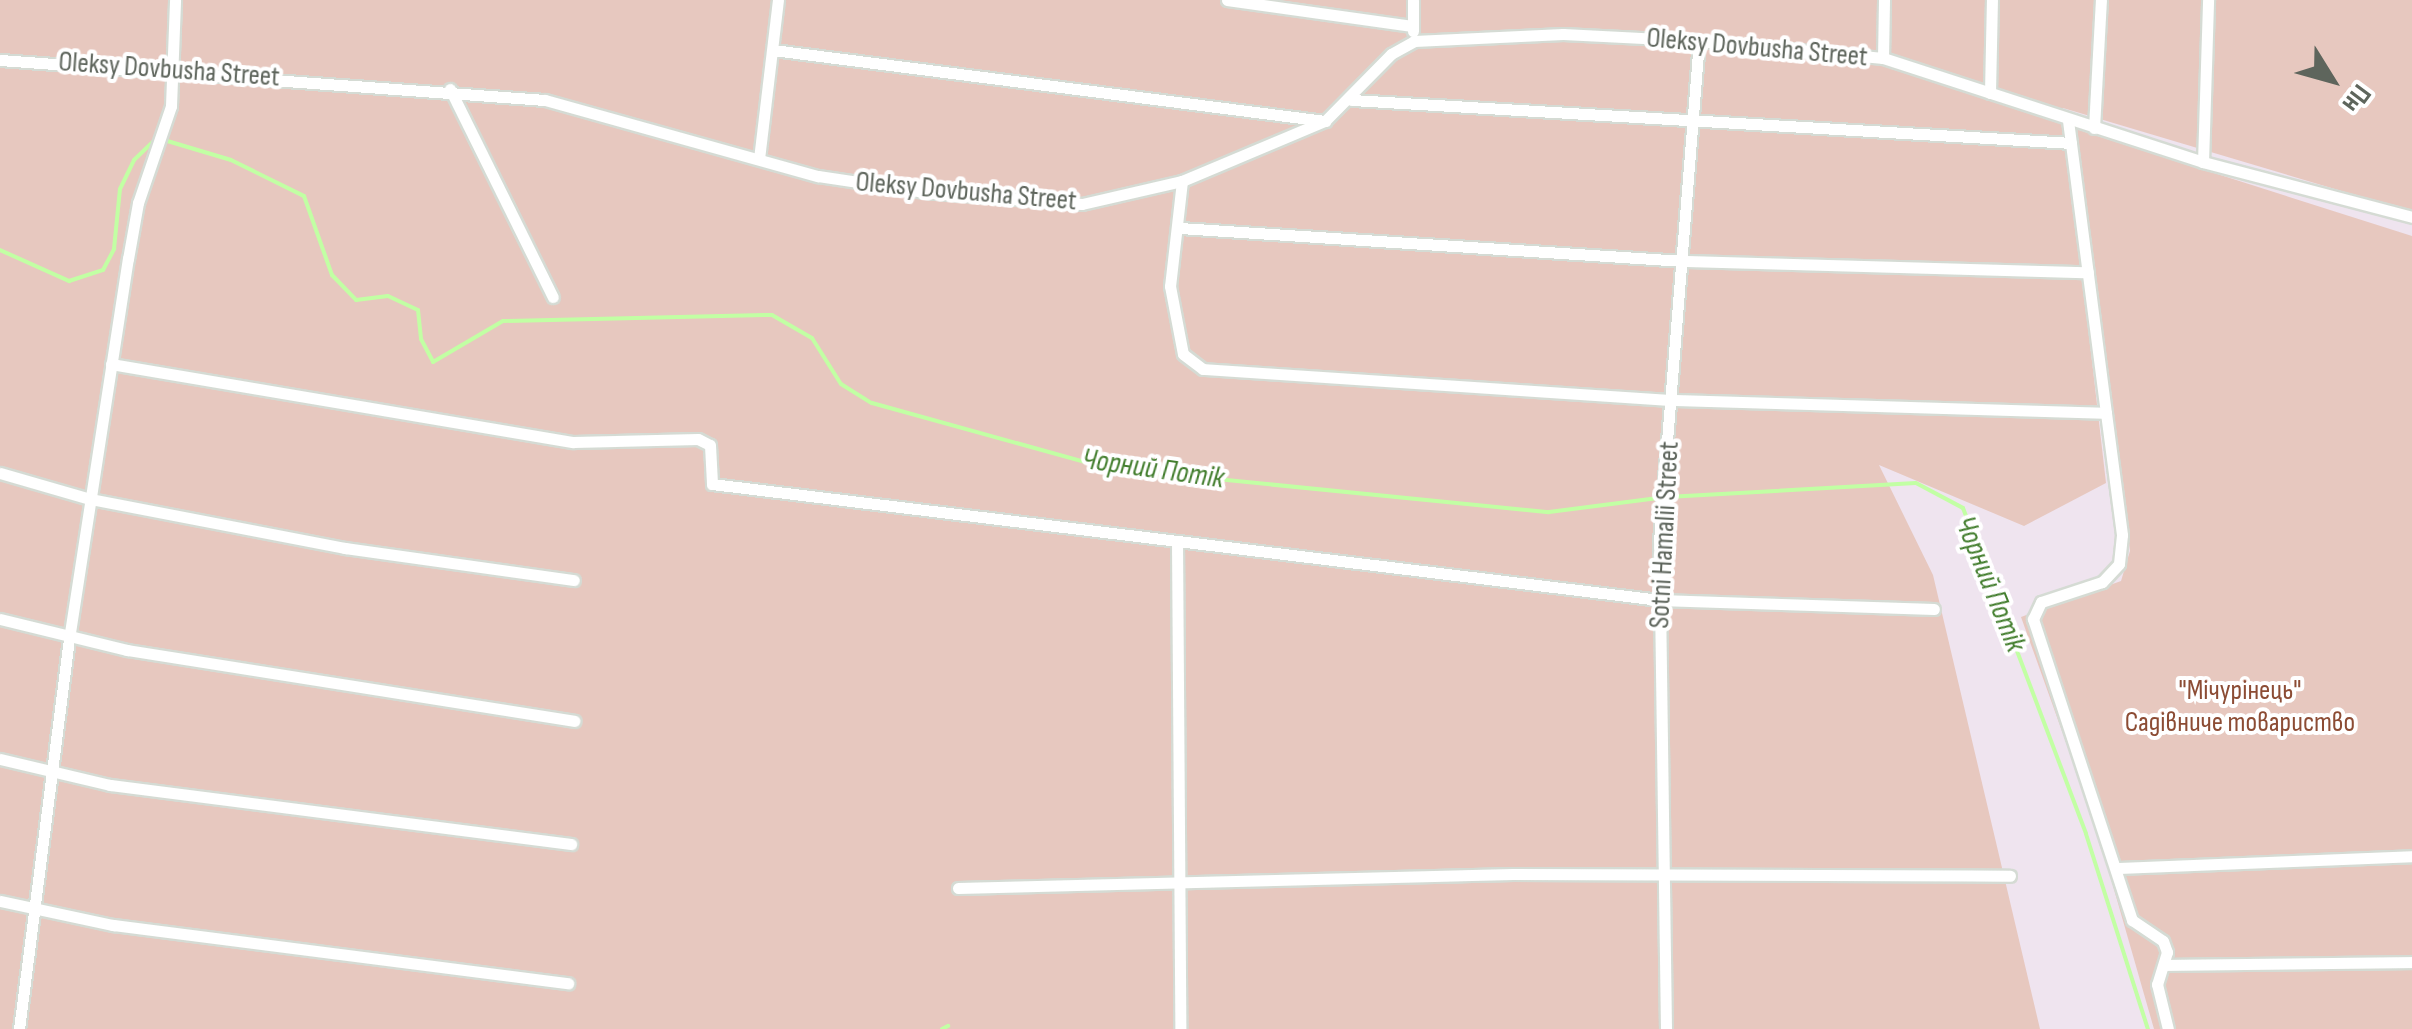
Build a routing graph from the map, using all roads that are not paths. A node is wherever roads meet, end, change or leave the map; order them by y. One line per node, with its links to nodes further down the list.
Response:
1 (175, 0): 15 (street)
2 (778, 0): 12 (street)
3 (1227, 0): 9 (street)
4 (1413, 0): 9 (street)
5 (1884, 0): 13 (street)
6 (1992, 0): 17 (street)
7 (2101, 0): 22 (street)
8 (2208, 0): 25 (street)
9 (1412, 26): 11 (street)
10 (1698, 41): 11 (street, Oleksy Dovbusha Street); 13 (street, Oleksy Dovbusha Street); 21 (street, Sotni Hamalii Street)
11 (1414, 42): 18 (street, Oleksy Dovbusha Street)
12 (773, 50): 20 (street); 24 (street)
13 (1883, 58): 17 (street, Oleksy Dovbusha Street)
14 (0, 60): 15 (street, Oleksy Dovbusha Street)
15 (176, 68): 16 (street, Oleksy Dovbusha Street); 32 (street)
16 (450, 89): 24 (street, Oleksy Dovbusha Street); 31 (street)
17 (1990, 93): 19 (street, Oleksy Dovbusha Street)
18 (1352, 100): 20 (street, Oleksy Dovbusha Street); 21 (street)
19 (2068, 120): 22 (street, Oleksy Dovbusha Street); 23 (street)
20 (1325, 121): 26 (street, Oleksy Dovbusha Street)
21 (1694, 122): 23 (street); 29 (street, Sotni Hamalii Street)
22 (2094, 128): 25 (street, Oleksy Dovbusha Street)
23 (2071, 143): 30 (street)
24 (759, 159): 26 (street, Oleksy Dovbusha Street)
25 (2203, 162): 27 (street, Oleksy Dovbusha Street)
26 (1182, 181): 28 (street)
27 (2412, 217)
28 (1180, 228): 29 (street); 33 (street)
29 (1683, 261): 30 (street); 33 (street, Sotni Hamalii Street)
30 (2088, 272): 34 (street)
31 (552, 297)
32 (112, 364): 36 (street); 37 (street)
33 (1672, 400): 34 (street); 39 (street, Sotni Hamalii Street)
34 (2106, 413): 48 (street)
35 (0, 473): 36 (street)
36 (90, 499): 38 (street); 42 (street)
37 (1177, 540): 39 (street); 51 (street)
38 (574, 580)
39 (1659, 600): 40 (street); 49 (street, Sotni Hamalii Street)
40 (1934, 610)
41 (0, 619): 42 (street)
42 (69, 639): 43 (street); 45 (street)
43 (574, 721)
44 (0, 759): 45 (street)
45 (54, 773): 46 (street); 54 (street)
46 (572, 844)
47 (2412, 856): 48 (street)
48 (2118, 868): 56 (street)
49 (1664, 875): 50 (street); 51 (street); 60 (street, Sotni Hamalii Street)
50 (2010, 876)
51 (1179, 882): 52 (street); 59 (street)
52 (958, 888)
53 (0, 901): 54 (street)
54 (35, 911): 57 (street); 58 (street)
55 (2412, 962): 56 (street)
56 (2166, 965): 61 (street)
57 (568, 983)
58 (20, 1029)
59 (1180, 1029)
60 (1666, 1029)
61 (2168, 1029)

